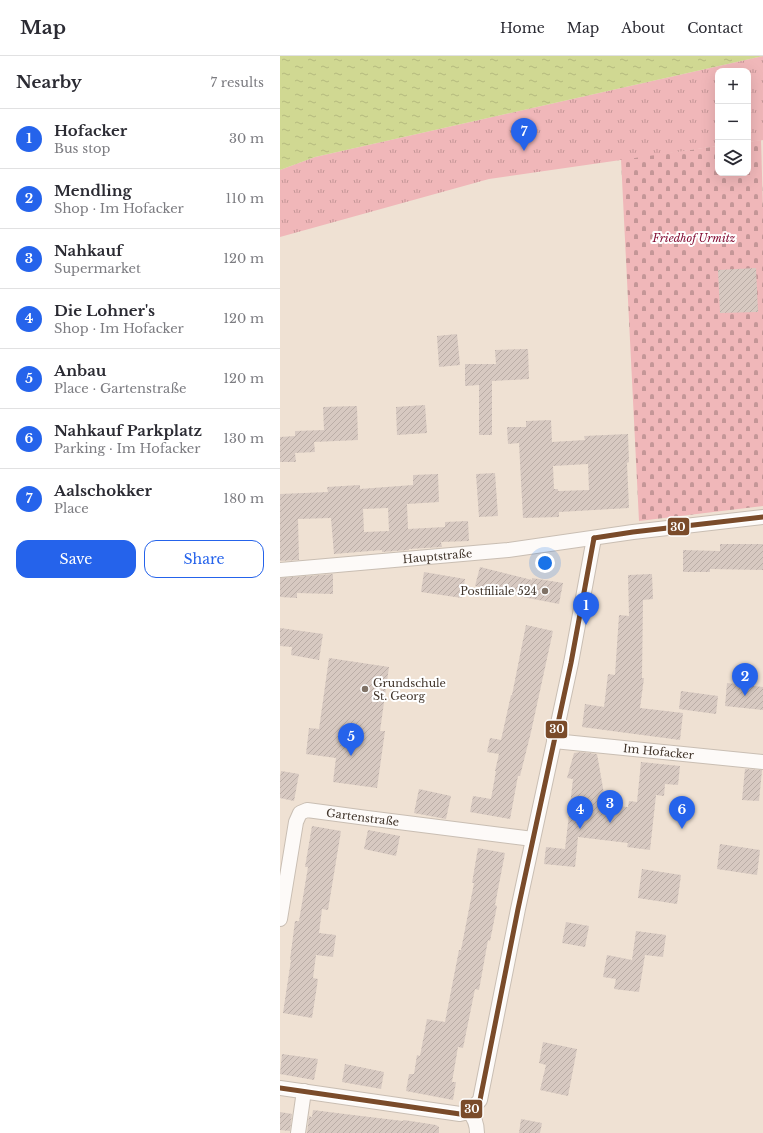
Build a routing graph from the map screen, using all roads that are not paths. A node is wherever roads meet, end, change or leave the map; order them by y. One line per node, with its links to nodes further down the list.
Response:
1 (763, 517): 2 (street, Hauptstraße)
2 (594, 538): 3 (street, Hauptstraße); 4 (street)
3 (280, 570)
4 (554, 741): 5 (street, Im Hofacker); 6 (street)
5 (763, 762)
6 (533, 838): 7 (street, Gartenstraße); 11 (street)
7 (284, 863): 8 (street, Gartenstraße)
8 (280, 919)
9 (280, 1088): 10 (street)
10 (304, 1091): 11 (street); 12 (street)
11 (469, 1112): 13 (street)
12 (298, 1133)
13 (477, 1133)

